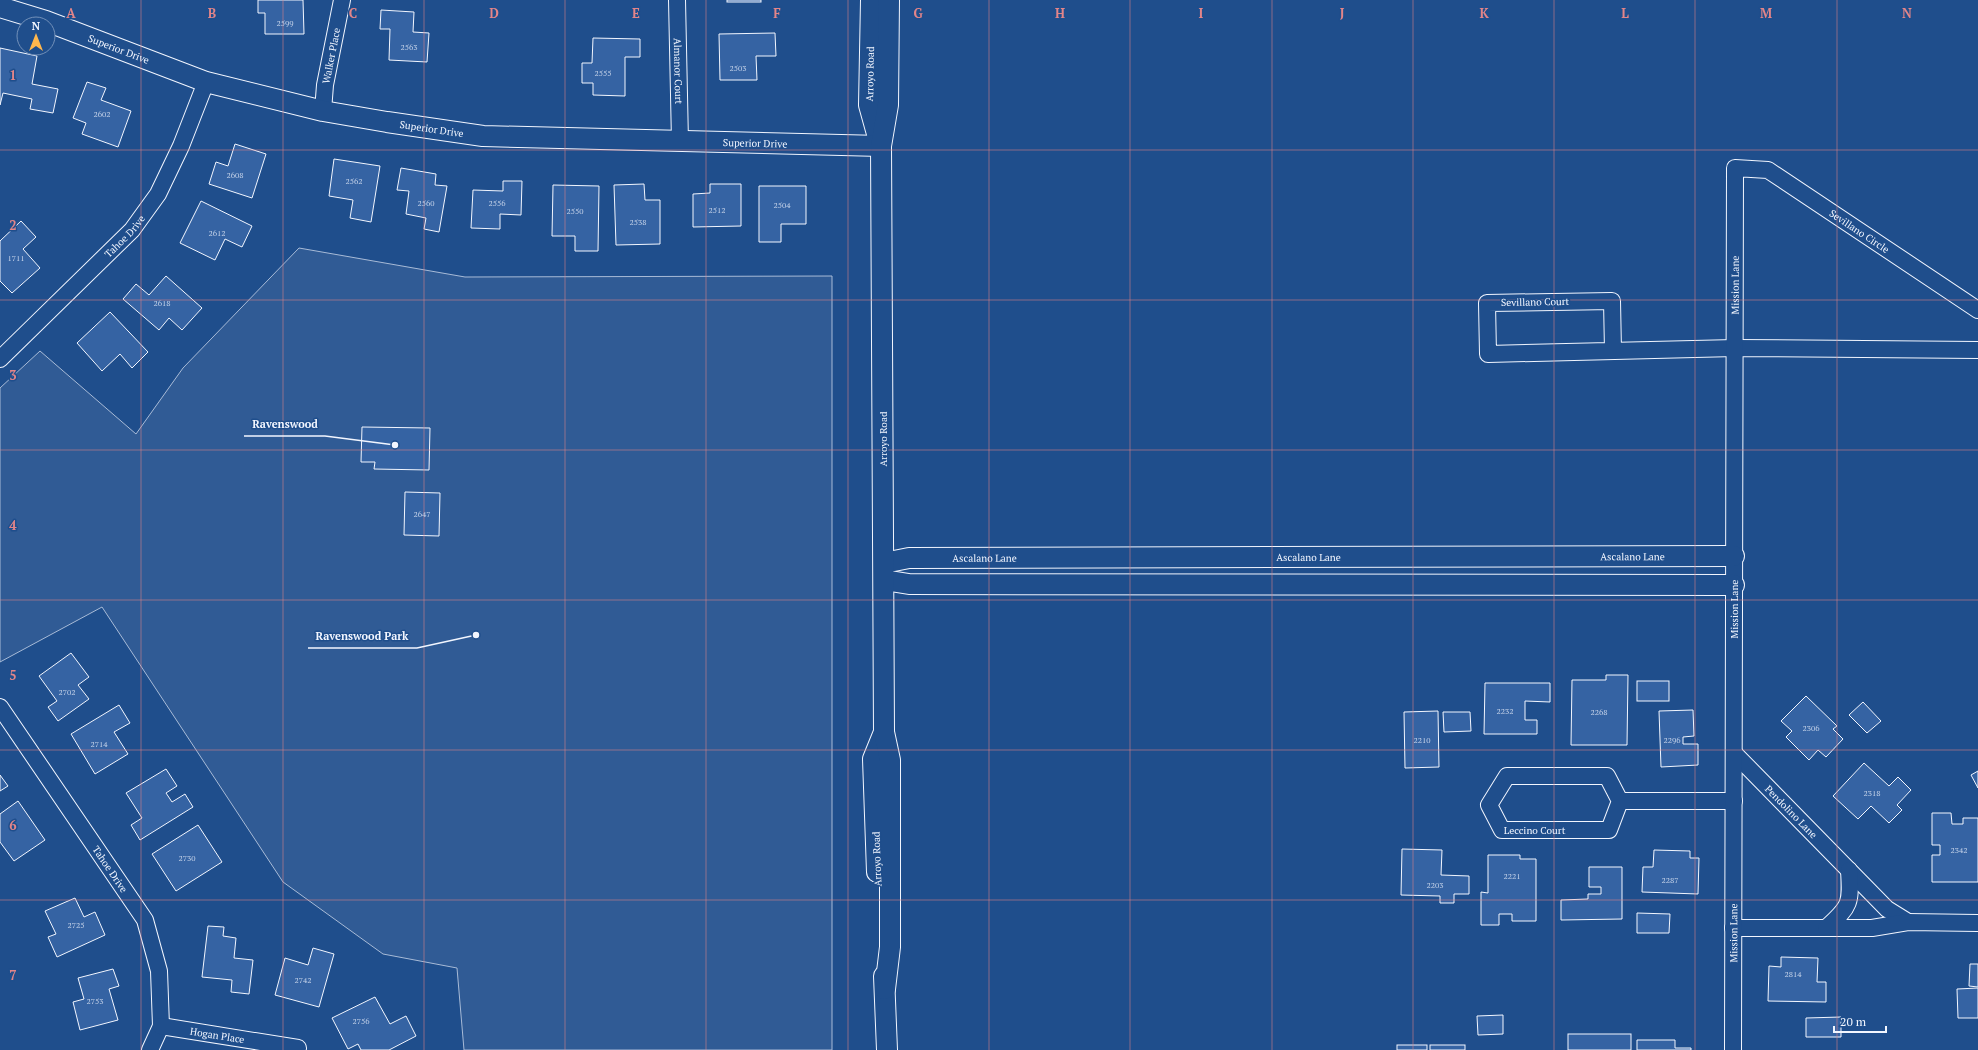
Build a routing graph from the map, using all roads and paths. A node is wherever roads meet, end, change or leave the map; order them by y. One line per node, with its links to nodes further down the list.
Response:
1 (342, 0): 7 (street, Walker Place)
2 (677, 0): 8 (street, Almanor Court)
3 (870, 0): 9 (street, Arroyo Road)
4 (889, 0): 9 (street, Arroyo Road)
5 (0, 7): 6 (street, Superior Drive)
6 (206, 82): 7 (street, Superior Drive); 14 (street, Tahoe Drive)
7 (323, 111): 8 (street, Superior Drive)
8 (680, 142): 9 (street, Superior Drive)
9 (881, 146): 17 (street, Arroyo Road)
10 (1736, 168): 11 (street, Sevillano Circle); 13 (street, Mission Lane)
11 (1978, 310)
12 (1976, 346): 13 (street)
13 (1735, 348): 15 (street, Sevillano Court); 16 (street, Mission Lane)
14 (3, 351)
15 (1613, 351): 15 (street, Sevillano Court)
16 (1734, 556): 17 (street, Ascalano Lane); 18 (street, Mission Lane)
17 (884, 572): 18 (street); 31 (street, Arroyo Road)
18 (1734, 585): 20 (street, Mission Lane)
19 (0, 707): 28 (street, Tahoe Drive)
20 (1734, 753): 22 (street, Mission Lane); 23 (street, Pendolino Lane)
21 (1620, 801): 21 (street, Leccino Court); 22 (street)
22 (1734, 801): 26 (street, Mission Lane)
23 (1848, 870): 24 (street, Pendolino Lane); 27 (street)
24 (1908, 922): 25 (street); 27 (street)
25 (1978, 923)
26 (1733, 928): 27 (street); 32 (street, Mission Lane)
27 (1826, 928)
28 (161, 1026): 29 (street, Hogan Place); 30 (street, Tahoe Drive)
29 (298, 1048)
30 (150, 1050)
31 (887, 1050)
32 (1733, 1050)

